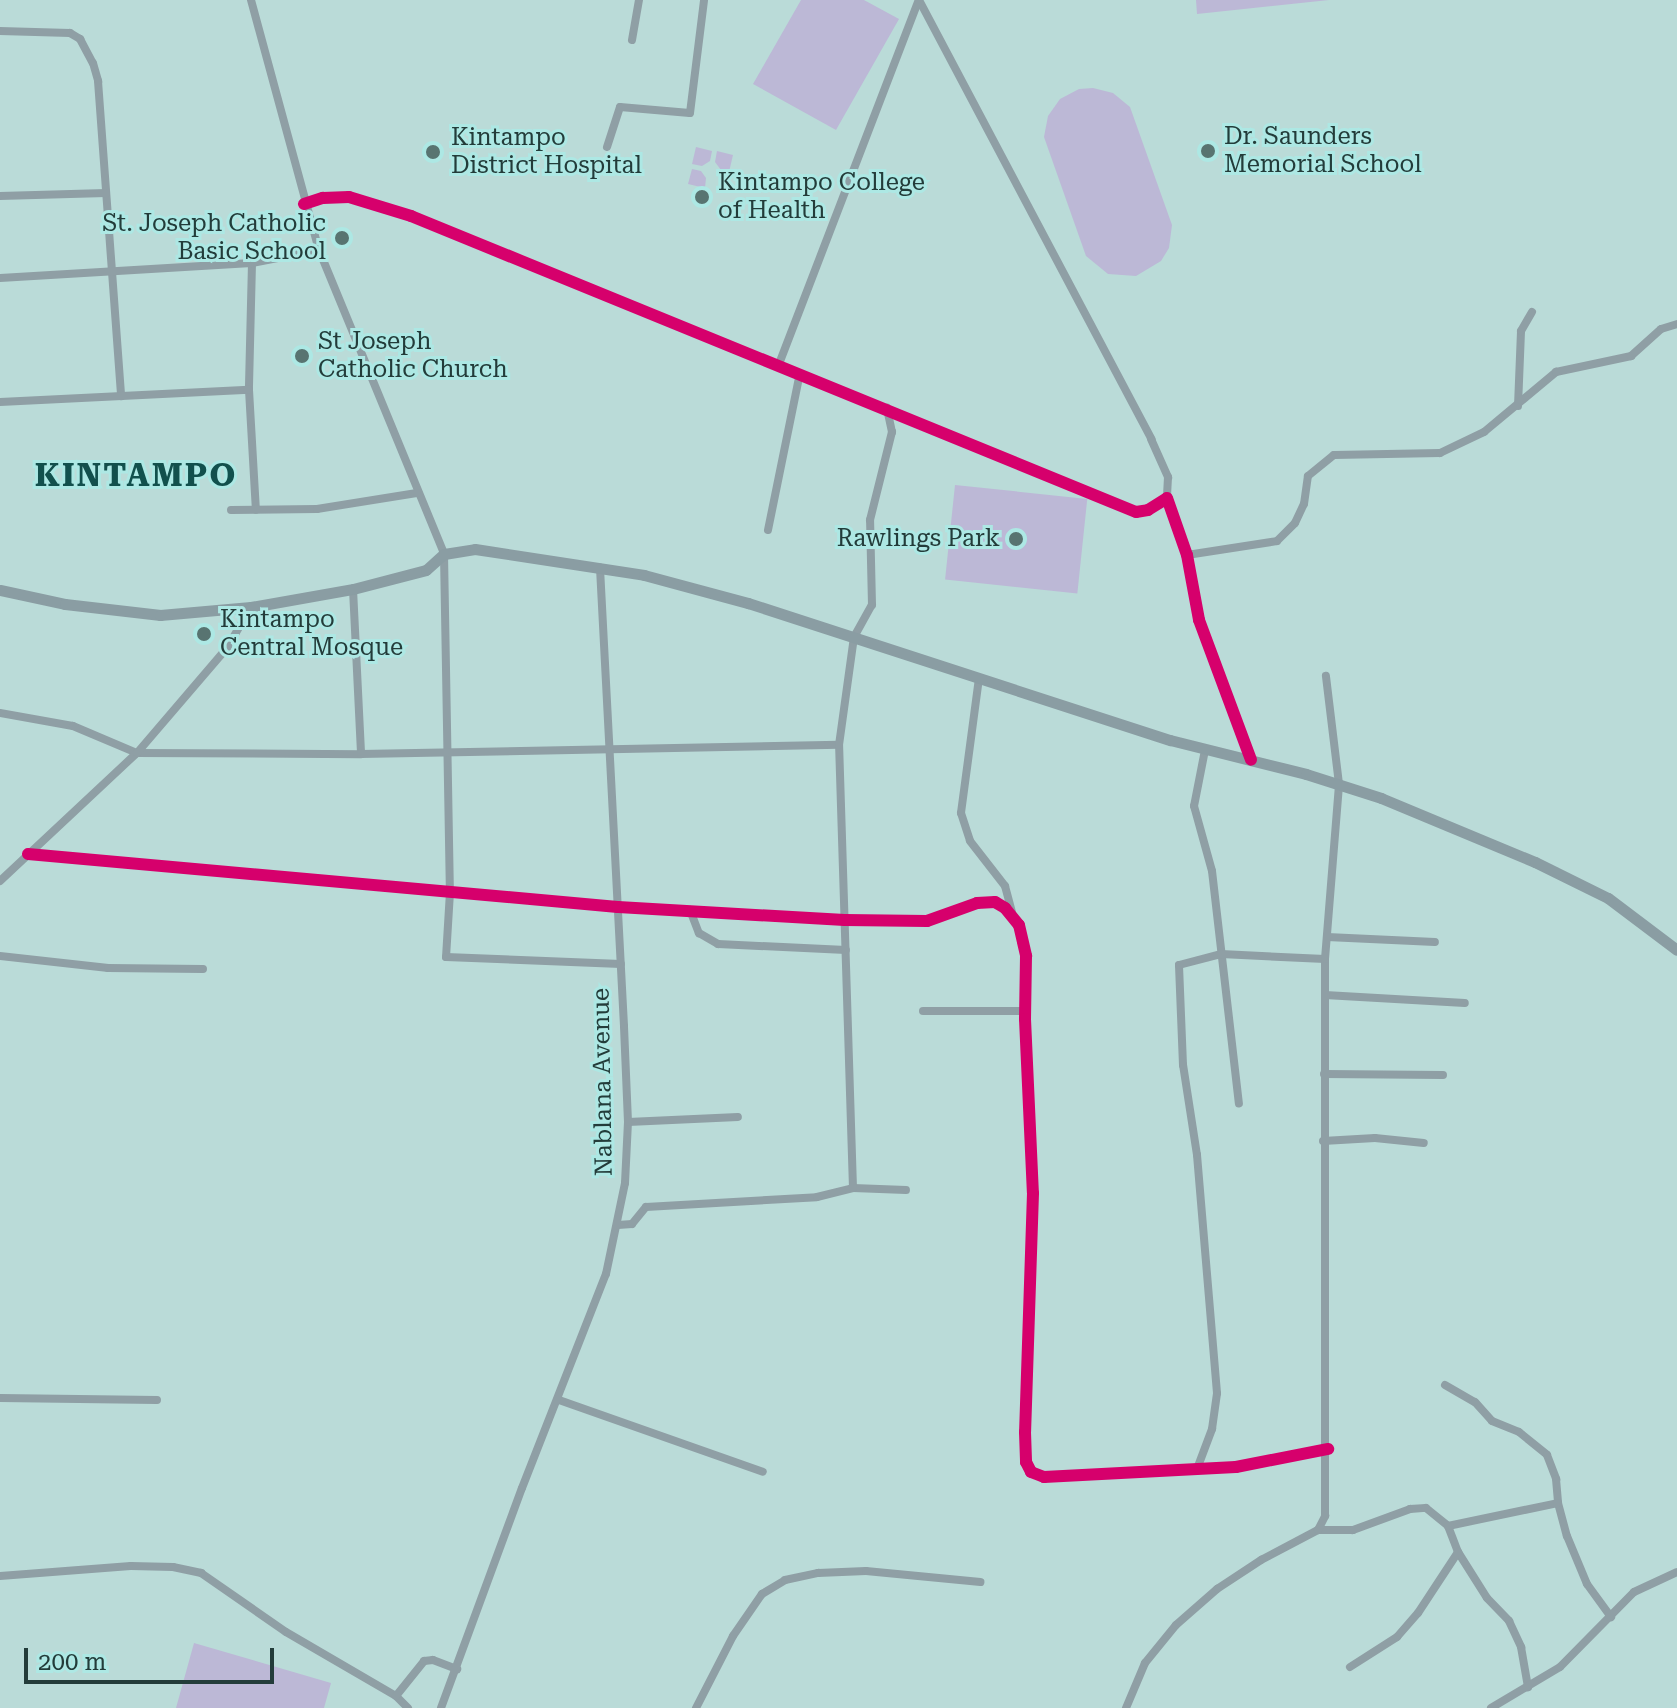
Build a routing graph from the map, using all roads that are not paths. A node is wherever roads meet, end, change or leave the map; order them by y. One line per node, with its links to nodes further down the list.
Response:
1 (251, 0): 10 (street)
2 (639, 0): 6 (street)
3 (704, 0): 7 (street)
4 (919, 0): 17 (street); 25 (street)
5 (0, 31): 8 (street)
6 (632, 40)
7 (607, 147)
8 (106, 193): 9 (street); 13 (street)
9 (0, 196)
10 (304, 204): 11 (street); 17 (street)
11 (319, 250): 12 (street); 24 (street)
12 (252, 263): 13 (street); 19 (street)
13 (110, 274): 14 (street); 20 (street)
14 (0, 278)
15 (1532, 312): 22 (street)
16 (1677, 324): 22 (street)
17 (779, 364): 18 (street)
18 (800, 373): 23 (street); 28 (street)
19 (249, 390): 20 (street); 27 (street)
20 (121, 396): 21 (street)
21 (0, 402)
22 (1518, 407): 30 (street)
23 (887, 408): 25 (street); 35 (street)
24 (417, 493): 27 (street); 29 (street)
25 (1167, 498): 30 (street)
26 (231, 510): 27 (street)
27 (256, 510)
28 (768, 530)
29 (444, 554): 31 (main road); 32 (main road); 41 (street)
30 (1187, 555): 45 (street)
31 (600, 568): 35 (main road); 40 (street, Nablana Avenue)
32 (353, 589): 34 (main road); 44 (street)
33 (0, 590): 34 (main road)
34 (251, 607): 43 (street)
35 (854, 637): 37 (main road); 39 (street)
36 (1326, 676): 46 (street)
37 (979, 678): 42 (main road); 52 (street)
38 (0, 713): 43 (street)
39 (839, 745): 40 (street); 53 (street)
40 (611, 747): 41 (street); 50 (street, Nablana Avenue)
41 (448, 750): 44 (street); 49 (street)
42 (1205, 750): 45 (main road); 58 (street)
43 (137, 753): 44 (street); 47 (street)
44 (361, 754)
45 (1251, 760): 46 (main road)
46 (1339, 784): 54 (street); 57 (main road)
47 (28, 854): 48 (street); 49 (street)
48 (0, 881)
49 (450, 892): 50 (street); 61 (street)
50 (618, 907): 51 (street); 61 (street, Nablana Avenue)
51 (690, 910): 53 (street); 56 (street)
52 (1013, 915): 53 (street); 66 (street)
53 (845, 920): 56 (street)
54 (1327, 937): 55 (street); 60 (street)
55 (1435, 942)
56 (846, 950): 74 (street)
57 (1677, 950)
58 (1221, 954): 60 (street); 69 (street); 82 (street)
59 (0, 956): 62 (street)
60 (1325, 959): 63 (street)
61 (621, 964): 71 (street, Nablana Avenue)
62 (203, 969)
63 (1325, 995): 64 (street); 67 (street)
64 (1465, 1003)
65 (923, 1011): 66 (street)
66 (1025, 1011): 82 (street)
67 (1324, 1074): 68 (street); 72 (street)
68 (1443, 1075)
69 (1239, 1103)
70 (738, 1117): 71 (street)
71 (628, 1122): 76 (street, Nablana Avenue)
72 (1323, 1141): 73 (street); 81 (street)
73 (1424, 1143)
74 (853, 1188): 75 (street); 76 (street)
75 (906, 1190)
76 (618, 1225): 80 (street, Nablana Avenue)
77 (1445, 1385): 84 (street)
78 (0, 1398): 79 (street)
79 (157, 1400)
80 (559, 1400): 83 (street); 93 (street, Nablana Avenue)
81 (1328, 1449): 82 (street); 86 (street)
82 (1197, 1469)
83 (763, 1472)
84 (1558, 1503): 85 (street); 91 (street)
85 (1448, 1526): 86 (street); 87 (street)
86 (1318, 1530): 99 (street)
87 (1458, 1552): 92 (street); 94 (street)
88 (1677, 1572): 91 (street)
89 (0, 1576): 95 (street)
90 (980, 1582): 98 (street)
91 (1611, 1617): 94 (street)
92 (1350, 1667)
93 (457, 1669): 95 (street); 97 (street, Nablana Avenue)
94 (1528, 1687): 100 (street)
95 (396, 1696): 96 (street)
96 (408, 1708)
97 (441, 1708)
98 (696, 1708)
99 (1126, 1708)
100 (1491, 1708)

